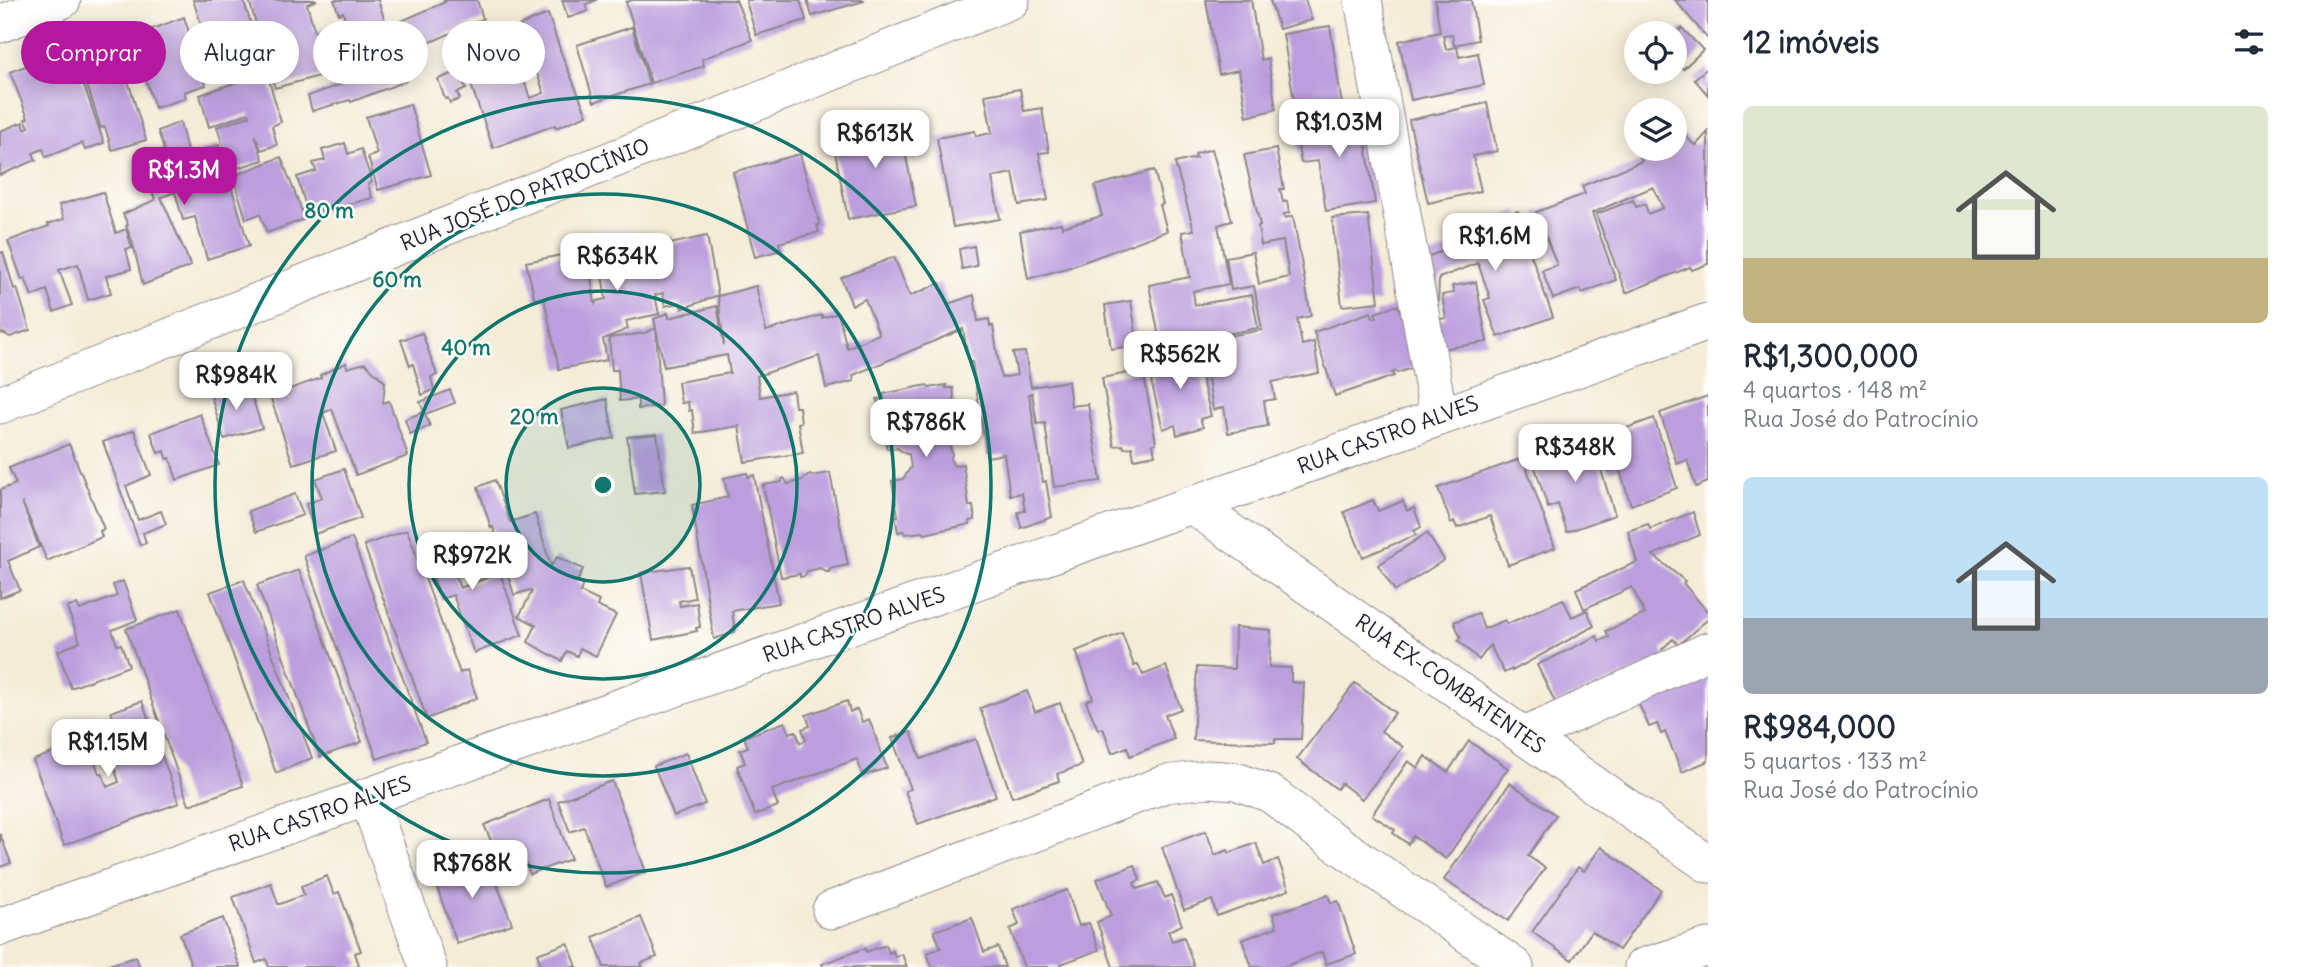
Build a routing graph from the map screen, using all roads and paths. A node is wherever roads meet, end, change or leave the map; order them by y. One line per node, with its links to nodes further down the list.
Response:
1 (62, 0): 4 (street)
2 (1011, 0): 6 (street, RUA JOSÉ DO PATROCÍNIO)
3 (1363, 0): 7 (street)
4 (0, 24)
5 (1708, 322): 7 (street, RUA CASTRO ALVES)
6 (0, 405)
7 (1439, 417): 8 (street, RUA CASTRO ALVES)
8 (1192, 505): 10 (street, RUA EX-COMBATENTES); 11 (street, RUA CASTRO ALVES)
9 (1708, 651): 10 (street)
10 (1525, 736): 12 (street, RUA EX-COMBATENTES)
11 (368, 797): 14 (street, RUA CASTRO ALVES); 16 (street)
12 (1708, 864)
13 (831, 910): 17 (street)
14 (0, 927)
15 (1708, 947): 18 (street)
16 (428, 967)
17 (1515, 967)
18 (1643, 967)

